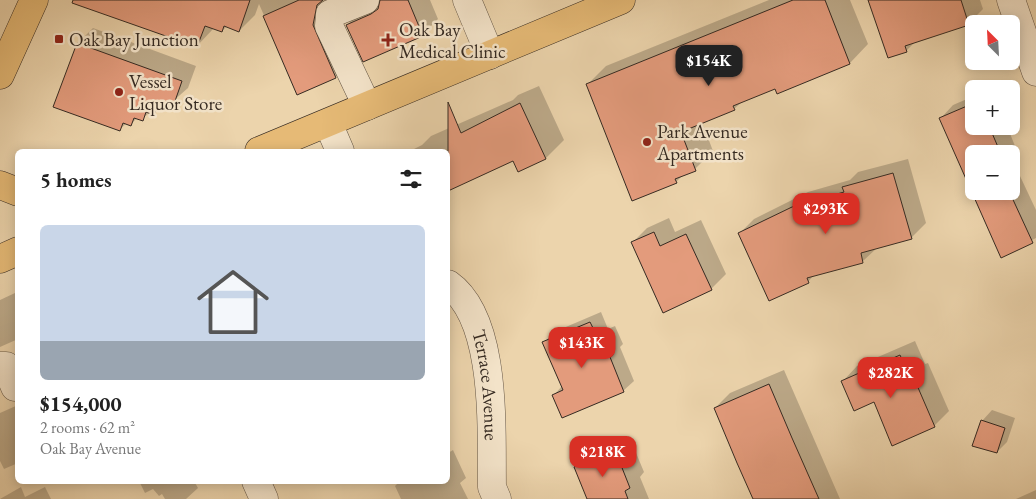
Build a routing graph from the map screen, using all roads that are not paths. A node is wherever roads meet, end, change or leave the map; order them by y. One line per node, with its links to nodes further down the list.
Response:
1 (34, 0): 7 (main road)
2 (365, 0): 9 (street)
3 (467, 0): 6 (street)
4 (621, 0): 6 (main road)
5 (1011, 0): 8 (street)
6 (490, 55): 9 (main road)
7 (1, 69)
8 (1036, 72)
9 (367, 106): 10 (main road)
10 (328, 123): 11 (main road); 12 (street)
11 (264, 149)
12 (339, 149)
13 (0, 185): 14 (main road)
14 (15, 191)
15 (15, 252): 16 (main road)
16 (0, 259)
17 (450, 285): 20 (street, Terrace Avenue)
18 (257, 484): 19 (street)
19 (264, 499)
20 (496, 499)

